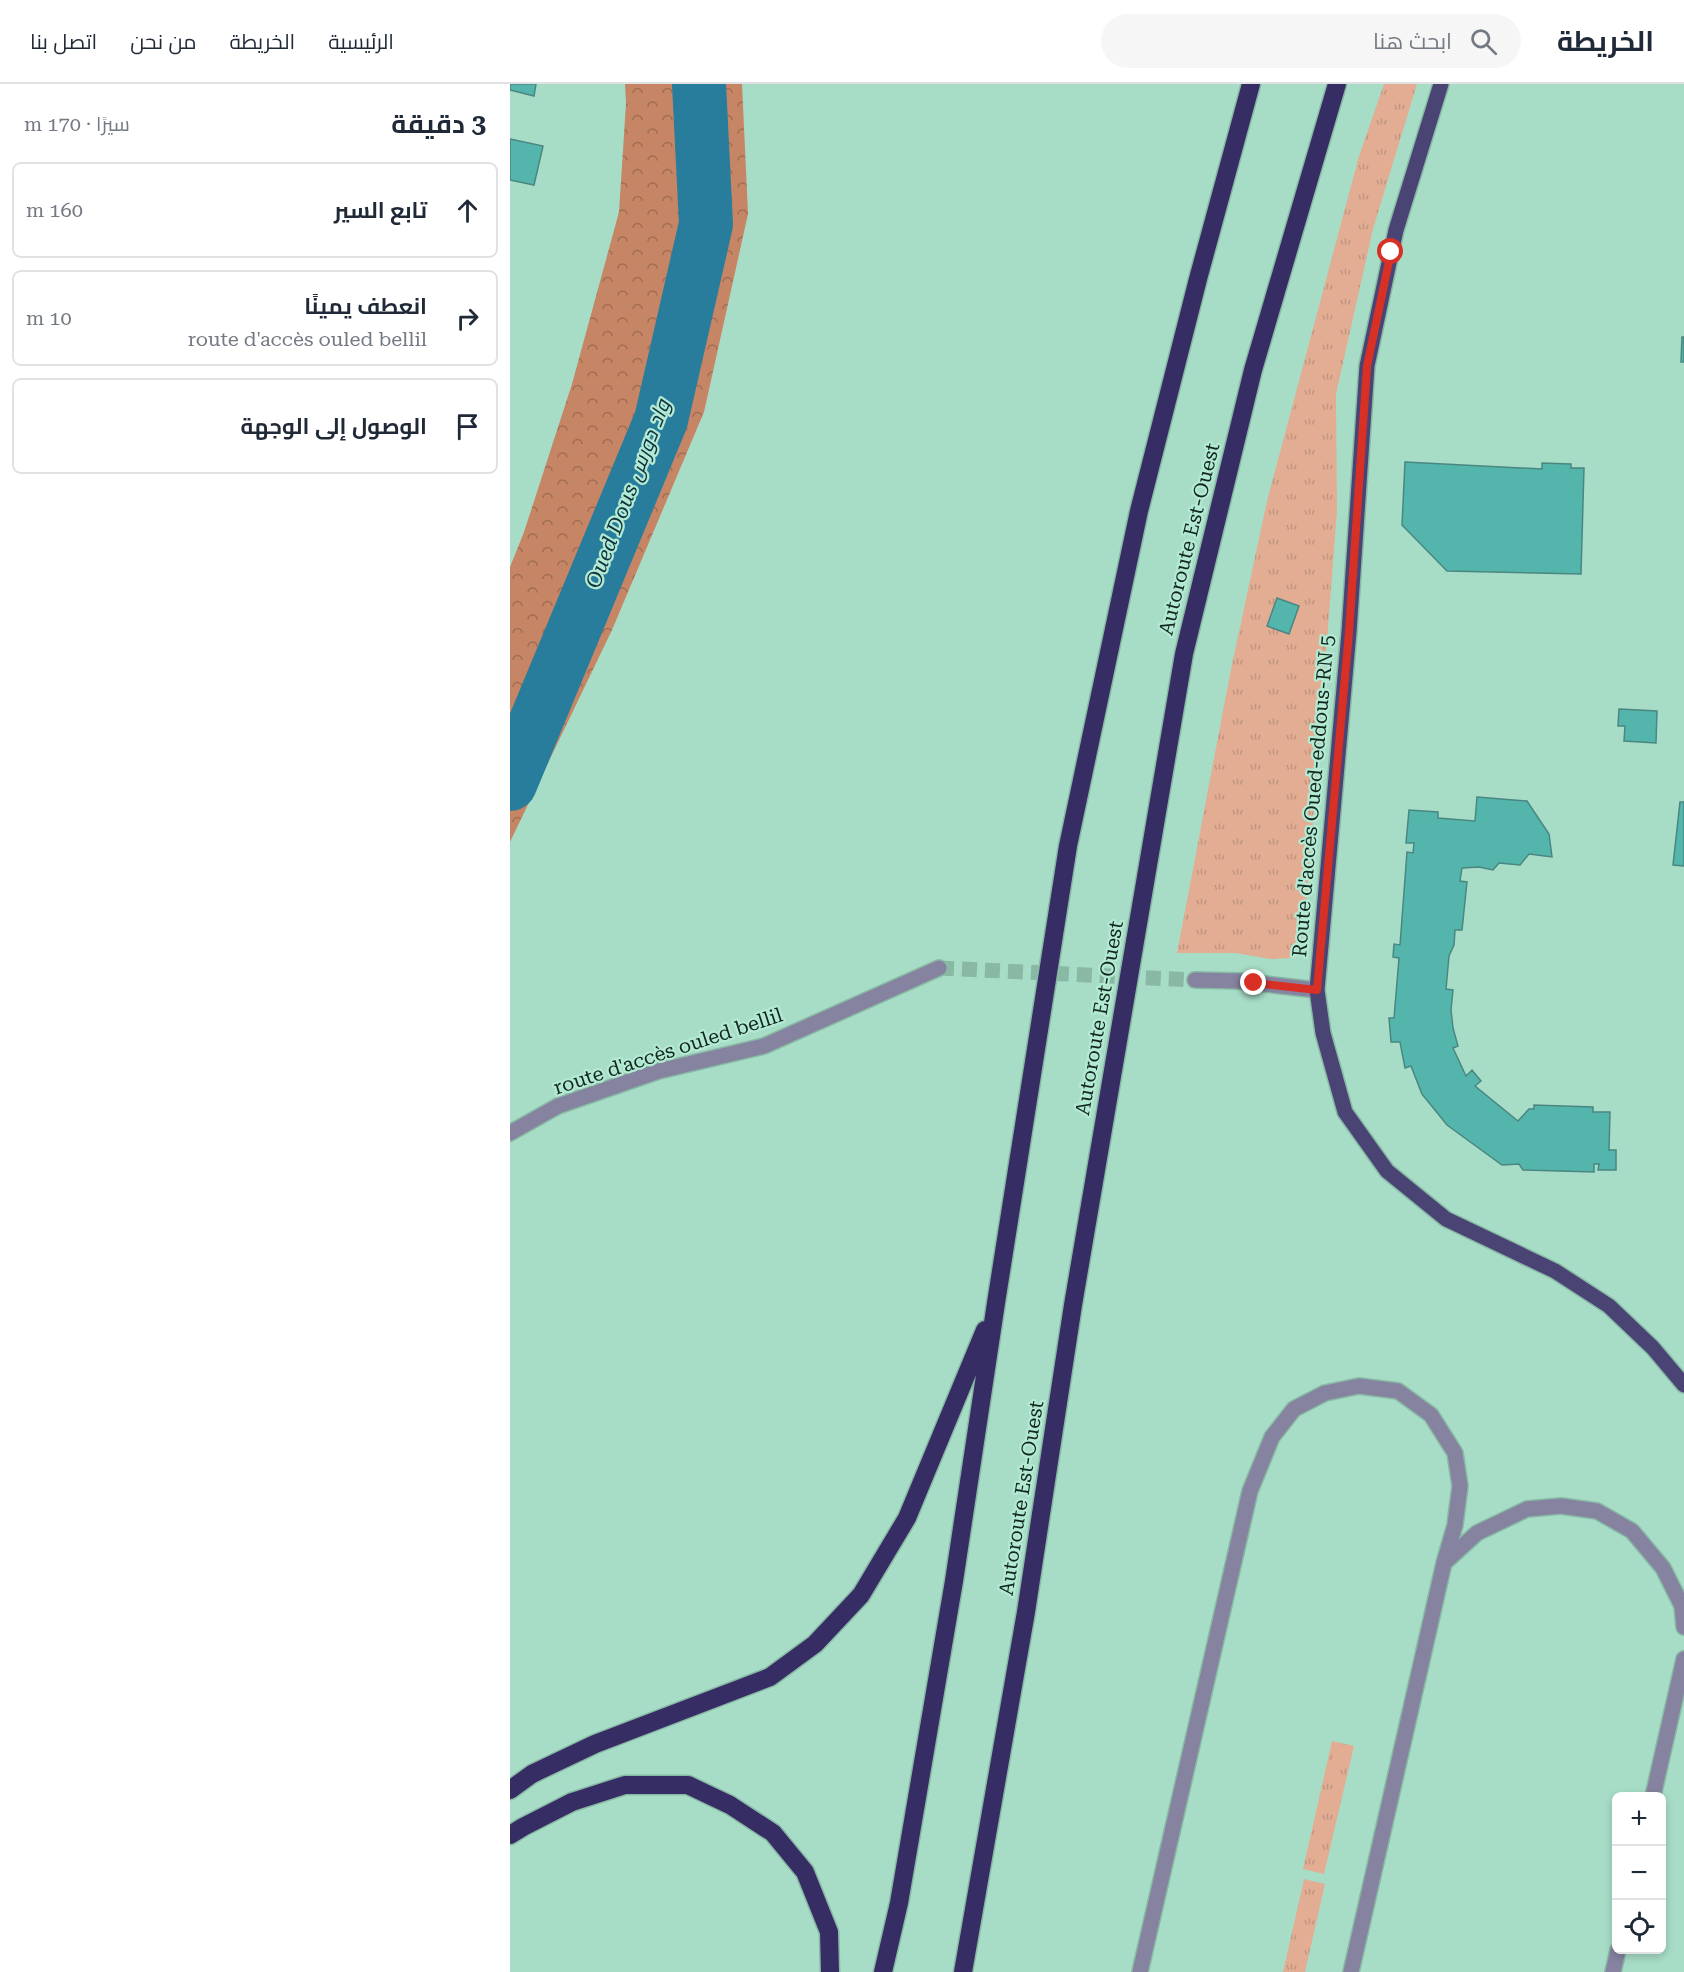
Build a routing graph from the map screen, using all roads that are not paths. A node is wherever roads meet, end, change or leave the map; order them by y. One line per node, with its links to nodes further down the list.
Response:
1 (1251, 84): 8 (highway)
2 (1337, 84): 19 (highway, Autoroute Est-Ouest)
3 (1441, 84): 6 (main road, Route d'accès Oued-eddous-RN 5)
4 (939, 968): 7 (street, route d'accès ouled bellil)
5 (1195, 980): 6 (street)
6 (1317, 990): 9 (main road, Route d'accès Oued-eddous-RN 5)
7 (510, 1133)
8 (996, 1303): 13 (highway); 18 (highway)
9 (1684, 1385)
10 (1444, 1563): 11 (street); 20 (street); 21 (street)
11 (1684, 1628)
12 (1684, 1659): 14 (street)
13 (510, 1790)
14 (1654, 1792)
15 (510, 1836): 17 (highway)
16 (1617, 1954): 22 (street)
17 (830, 1972)
18 (883, 1972)
19 (963, 1972)
20 (1140, 1972)
21 (1351, 1972)
22 (1613, 1972)

